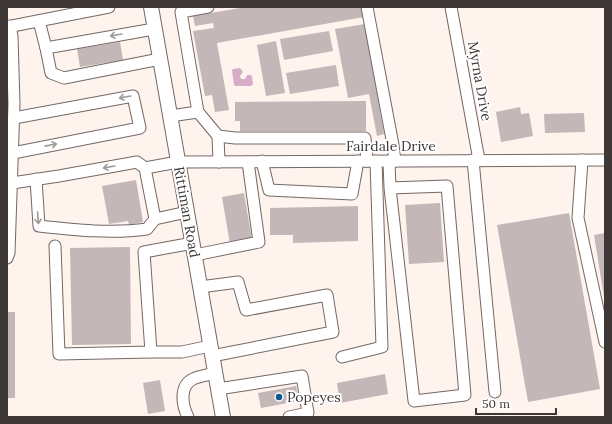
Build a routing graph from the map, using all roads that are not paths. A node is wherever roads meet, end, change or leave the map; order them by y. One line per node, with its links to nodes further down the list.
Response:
1 (109, 7): 6 (street)
2 (150, 7): 9 (main road, Rittiman Road)
3 (208, 7): 13 (street)
4 (367, 7): 18 (street)
5 (451, 7): 19 (street, Myrna Drive)
6 (78, 10): 7 (street)
7 (39, 20): 8 (street); 10 (street)
8 (9, 26): 11 (street)
9 (154, 29): 10 (street, one-way to 10); 12 (main road, Rittiman Road)
10 (51, 47): 12 (street)
11 (10, 56): 15 (street)
12 (160, 58): 14 (main road, Rittiman Road)
13 (198, 112): 14 (street); 16 (street)
14 (170, 116): 24 (main road, Rittiman Road)
15 (14, 118): 17 (street); 17 (street, one-way to 15)
16 (218, 136): 23 (street); 25 (street)
17 (10, 152): 29 (street)
18 (392, 160): 19 (street, Fairdale Drive); 23 (street, Fairdale Drive); 30 (street)
19 (476, 160): 20 (street, Fairdale Drive); 43 (street, Myrna Drive)
20 (582, 160): 21 (street, Fairdale Drive); 37 (street)
21 (605, 160)
22 (262, 161): 23 (street, Fairdale Drive); 23 (street); 26 (street, Fairdale Drive)
23 (367, 161): 40 (street)
24 (178, 162): 25 (street, Fairdale Drive); 27 (street, Fairdale Drive); 31 (main road, Rittiman Road)
25 (219, 162): 26 (street, Fairdale Drive)
26 (248, 162): 34 (street)
27 (145, 168): 28 (street, one-way to 28); 32 (street)
28 (36, 179): 29 (street); 32 (street, one-way to 32)
29 (12, 182): 35 (street)
30 (390, 188): 30 (street)
31 (187, 212): 32 (street); 34 (main road, Rittiman Road)
32 (155, 219)
33 (55, 246): 39 (street)
34 (194, 249): 36 (main road, Rittiman Road); 39 (street)
35 (7, 258)
36 (200, 287): 38 (main road, Rittiman Road); 38 (street)
37 (605, 342)
38 (211, 351): 39 (street); 41 (main road, Rittiman Road)
39 (152, 352)
40 (342, 357)
41 (215, 373): 42 (main road, Rittiman Road); 44 (street)
42 (218, 389): 45 (main road, Rittiman Road); 46 (street)
43 (495, 392)
44 (188, 417)
45 (223, 417)
46 (289, 417)

